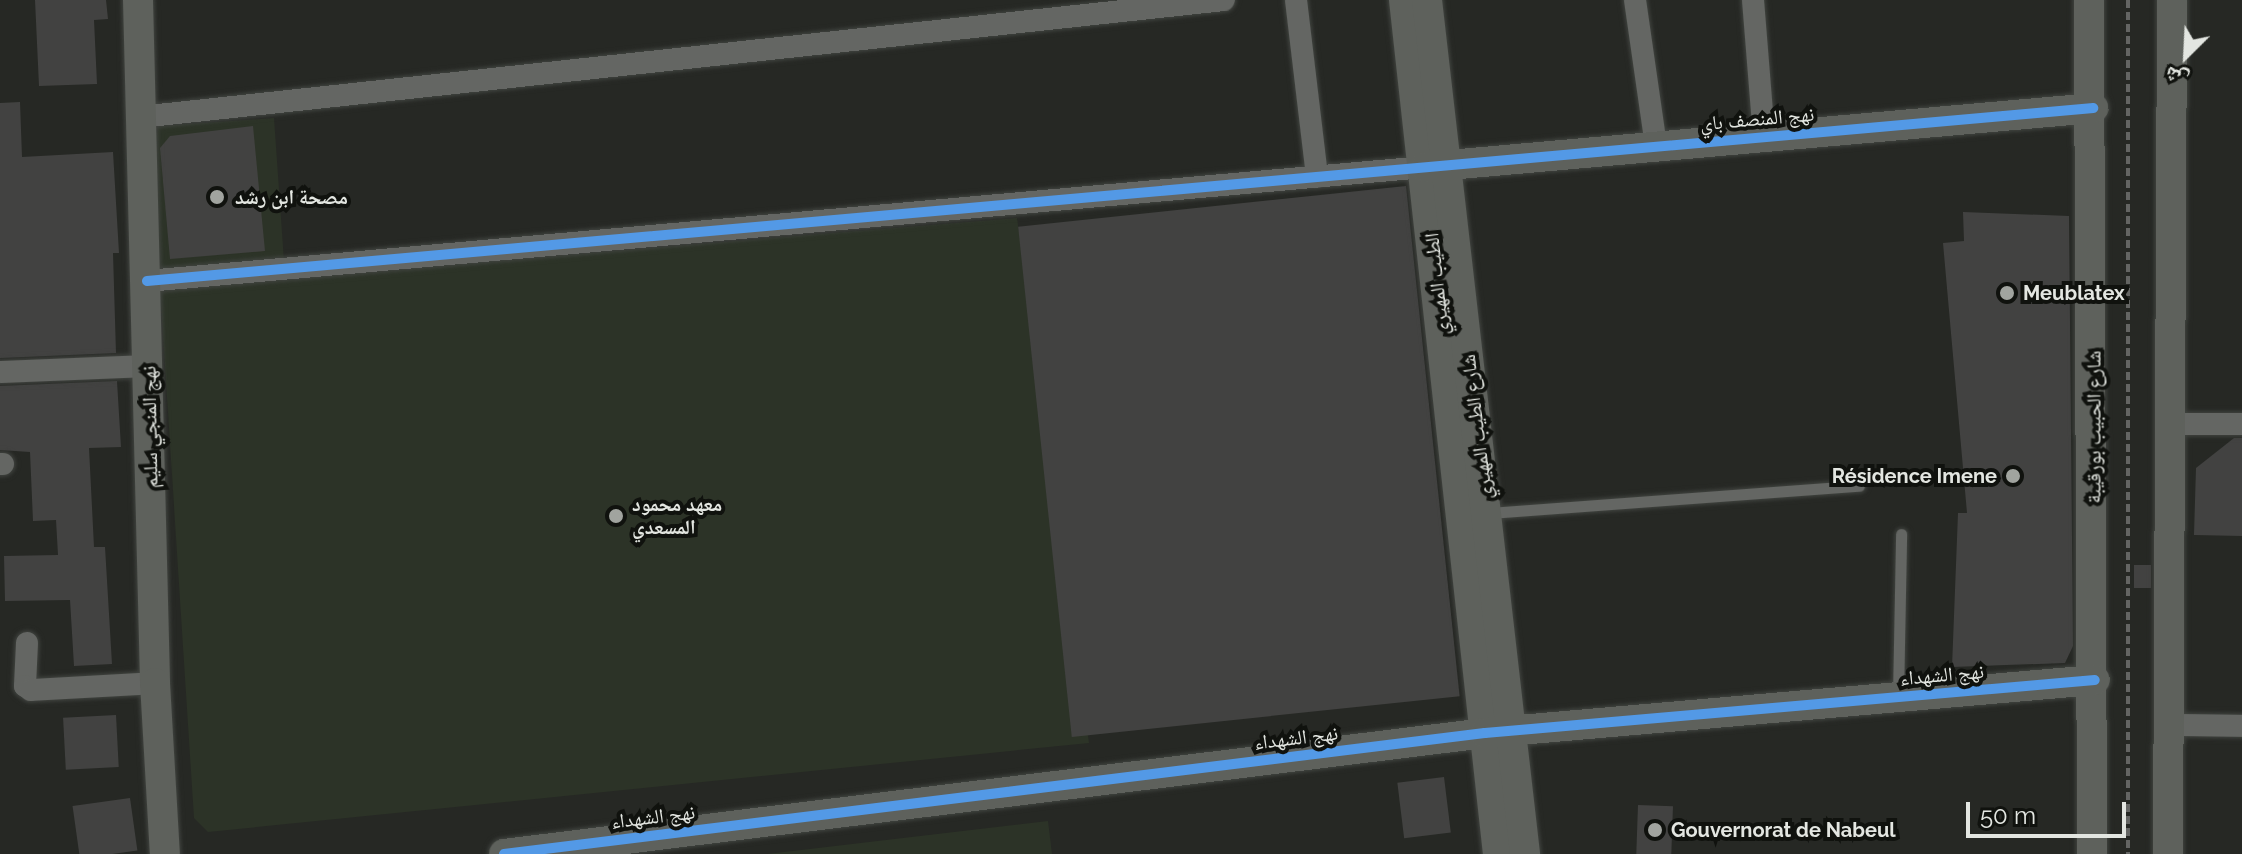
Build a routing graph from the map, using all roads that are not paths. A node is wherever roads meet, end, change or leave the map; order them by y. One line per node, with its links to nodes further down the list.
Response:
1 (138, 0): 11 (street, نهج المنجي سليم)
2 (1224, 0): 11 (street)
3 (1296, 0): 15 (street)
4 (1404, 0): 14 (street, الطيب المهيري)
5 (1427, 0): 14 (street, شارع الطيب المهيري)
6 (1635, 0): 13 (street)
7 (1753, 0): 12 (street)
8 (2089, 0): 10 (street, شارع الحبيب بورقيبة)
9 (2172, 0): 19 (street)
10 (2093, 108): 12 (street, نهج المنصف باي); 25 (street, شارع الحبيب بورقيبة)
11 (140, 117): 16 (street, نهج المنجي سليم)
12 (1764, 136): 13 (street, نهج المنصف باي)
13 (1656, 146): 14 (street, نهج المنصف باي)
14 (1435, 166): 15 (street); 22 (street, شارع الطيب المهيري); 30 (street, الطيب المهيري)
15 (1317, 177): 16 (street)
16 (147, 281): 17 (street, نهج المنجي سليم)
17 (149, 366): 18 (street); 26 (street, نهج المنجي سليم)
18 (0, 372)
19 (2173, 424): 20 (street); 28 (street)
20 (2242, 424)
21 (1859, 486): 22 (lane)
22 (1486, 513): 30 (street, شارع الطيب المهيري)
23 (1901, 534): 27 (lane)
24 (27, 643): 26 (street)
25 (2095, 680): 27 (street, نهج الشهداء); 35 (street, شارع الحبيب بورقيبة)
26 (155, 683): 31 (street, نهج المنجي سليم)
27 (1898, 697): 30 (street, نهج الشهداء)
28 (2173, 725): 29 (street); 36 (street)
29 (2242, 726)
30 (1498, 732): 32 (street, نهج الشهداء); 33 (street, الطيب المهيري); 34 (street, شارع الطيب المهيري)
31 (165, 854)
32 (504, 854)
33 (1498, 854)
34 (1525, 854)
35 (2092, 854)
36 (2168, 854)

